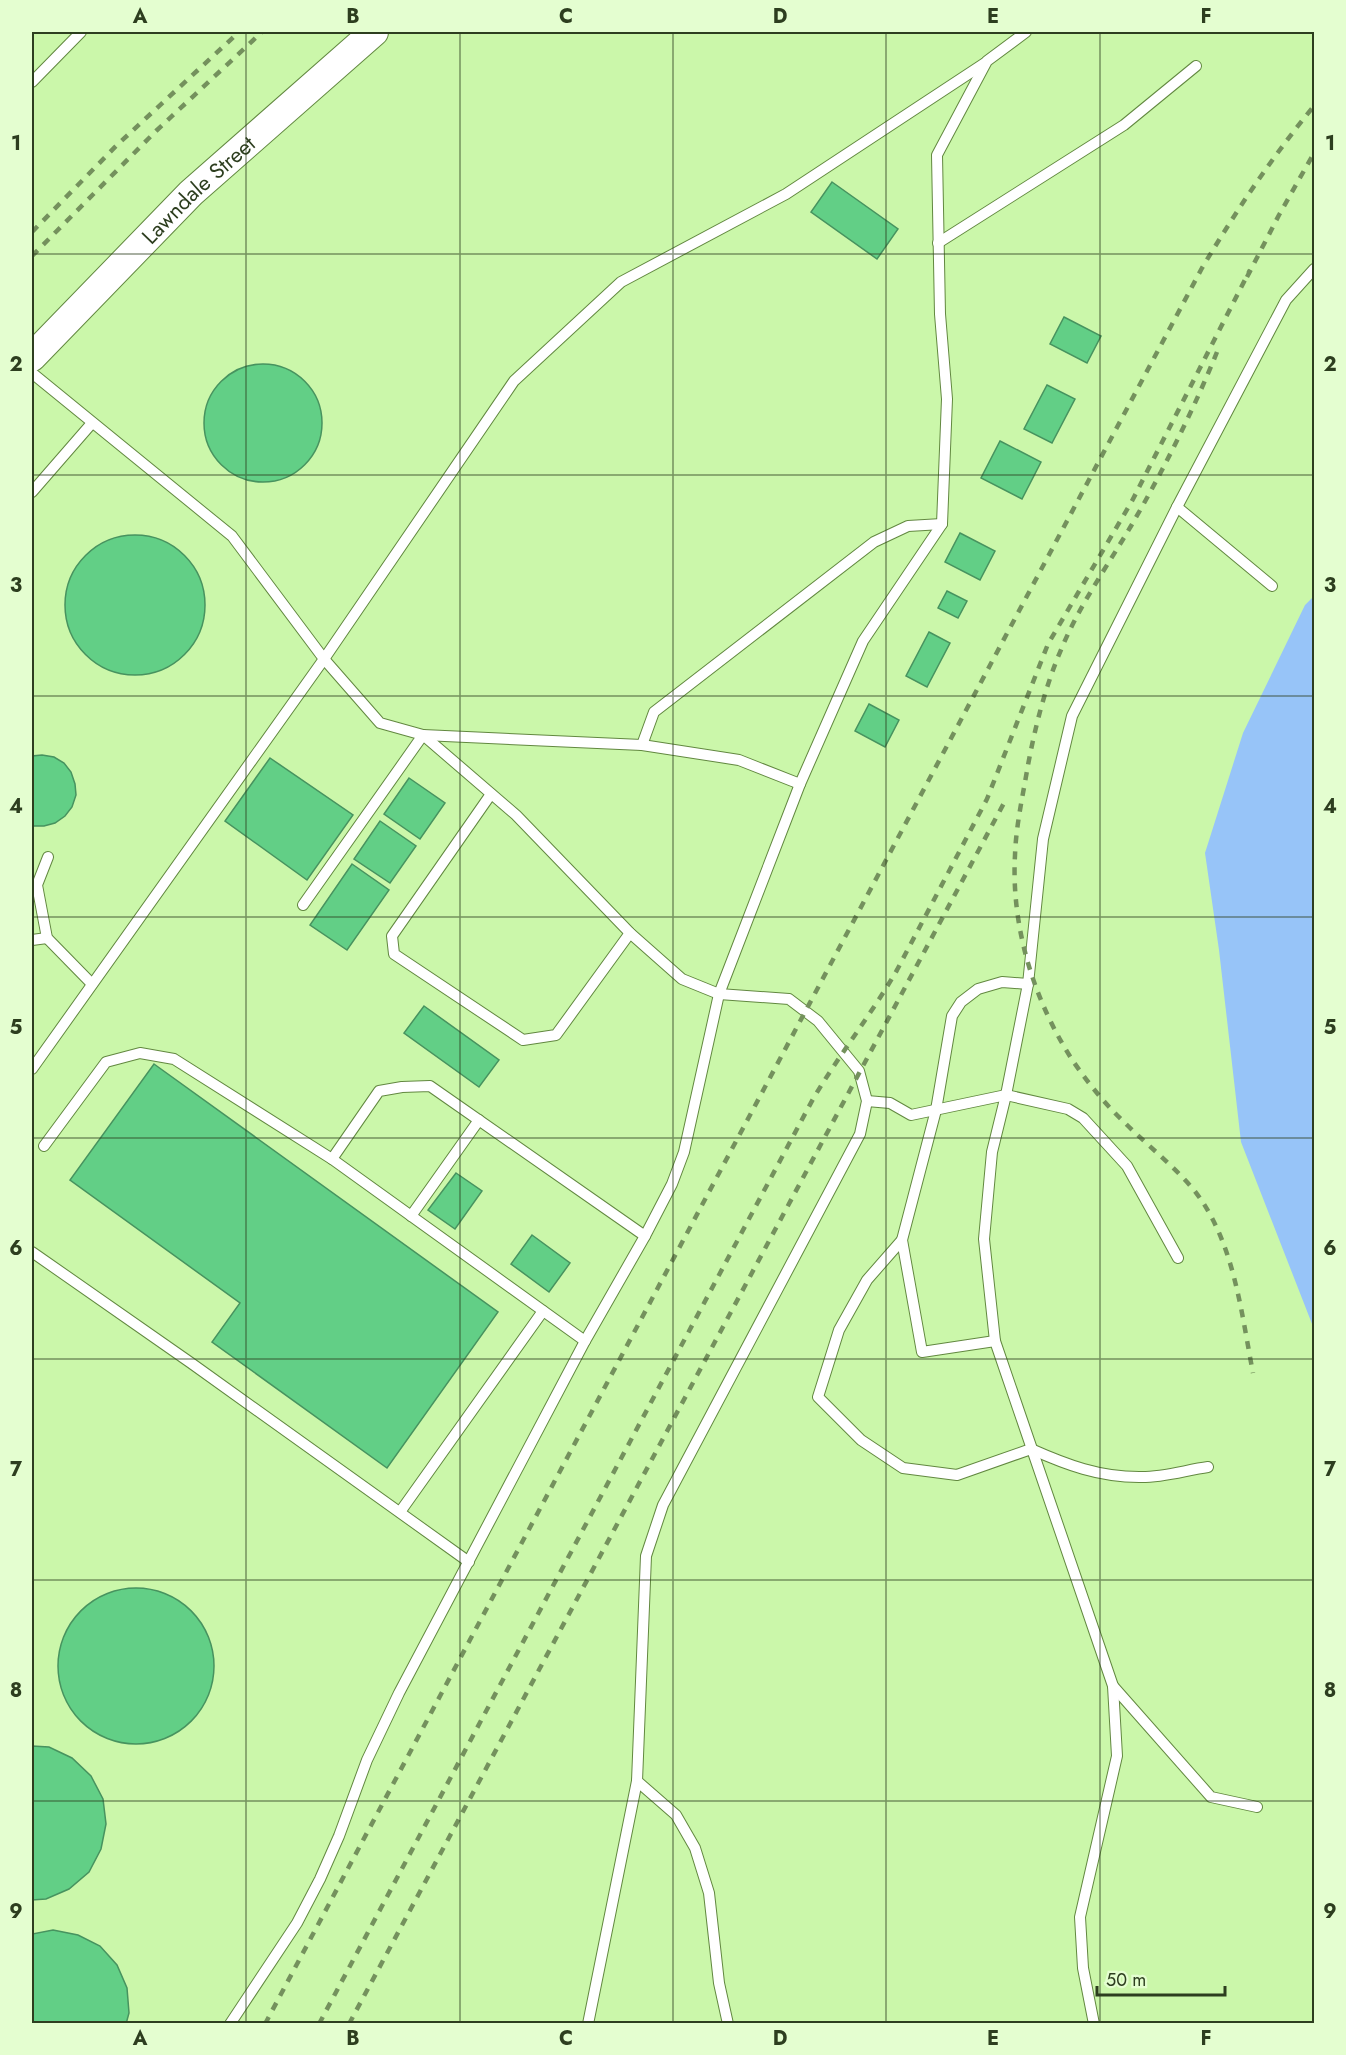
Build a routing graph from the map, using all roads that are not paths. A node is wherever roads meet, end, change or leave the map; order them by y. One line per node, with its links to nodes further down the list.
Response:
1 (81, 32): 6 (lane)
2 (374, 32): 9 (main road, Lawndale Street)
3 (1026, 32): 4 (lane)
4 (987, 61): 7 (lane); 16 (lane)
5 (1196, 66): 7 (lane)
6 (32, 82)
7 (938, 243): 14 (lane)
8 (1314, 268): 13 (lane)
9 (32, 357)
10 (32, 373): 11 (lane)
11 (93, 423): 12 (lane); 16 (lane)
12 (32, 492)
13 (1177, 507): 15 (lane); 27 (lane)
14 (942, 524): 18 (lane); 19 (lane)
15 (1272, 586)
16 (324, 659): 17 (lane); 26 (lane)
17 (423, 735): 18 (lane); 20 (lane); 22 (lane)
18 (642, 745): 19 (lane)
19 (800, 784): 28 (lane)
20 (491, 794): 23 (lane); 23 (lane)
21 (48, 857): 24 (lane)
22 (303, 905)
23 (630, 933): 28 (lane)
24 (47, 938): 25 (lane); 26 (lane)
25 (32, 940)
26 (92, 984): 29 (lane)
27 (1028, 984): 30 (lane); 32 (lane)
28 (719, 994): 31 (lane); 37 (lane)
29 (32, 1070)
30 (1006, 1095): 32 (lane); 40 (lane); 43 (lane)
31 (867, 1101): 32 (lane); 49 (lane)
32 (936, 1110): 38 (lane)
33 (479, 1120): 35 (lane); 36 (lane); 37 (lane)
34 (44, 1146): 35 (lane)
35 (332, 1159): 36 (lane)
36 (411, 1216): 41 (lane)
37 (645, 1236): 42 (lane)
38 (902, 1240): 43 (lane); 44 (lane)
39 (32, 1252): 46 (lane)
40 (1178, 1258)
41 (543, 1311): 42 (lane); 46 (lane)
42 (585, 1341): 47 (lane)
43 (995, 1341): 44 (lane)
44 (1031, 1449): 45 (lane); 48 (lane)
45 (1208, 1467)
46 (400, 1512): 47 (lane)
47 (469, 1562): 51 (lane)
48 (1113, 1686): 50 (lane); 54 (lane)
49 (638, 1781): 52 (lane); 53 (lane)
50 (1257, 1807)
51 (230, 2024)
52 (588, 2024)
53 (728, 2024)
54 (1094, 2024)

